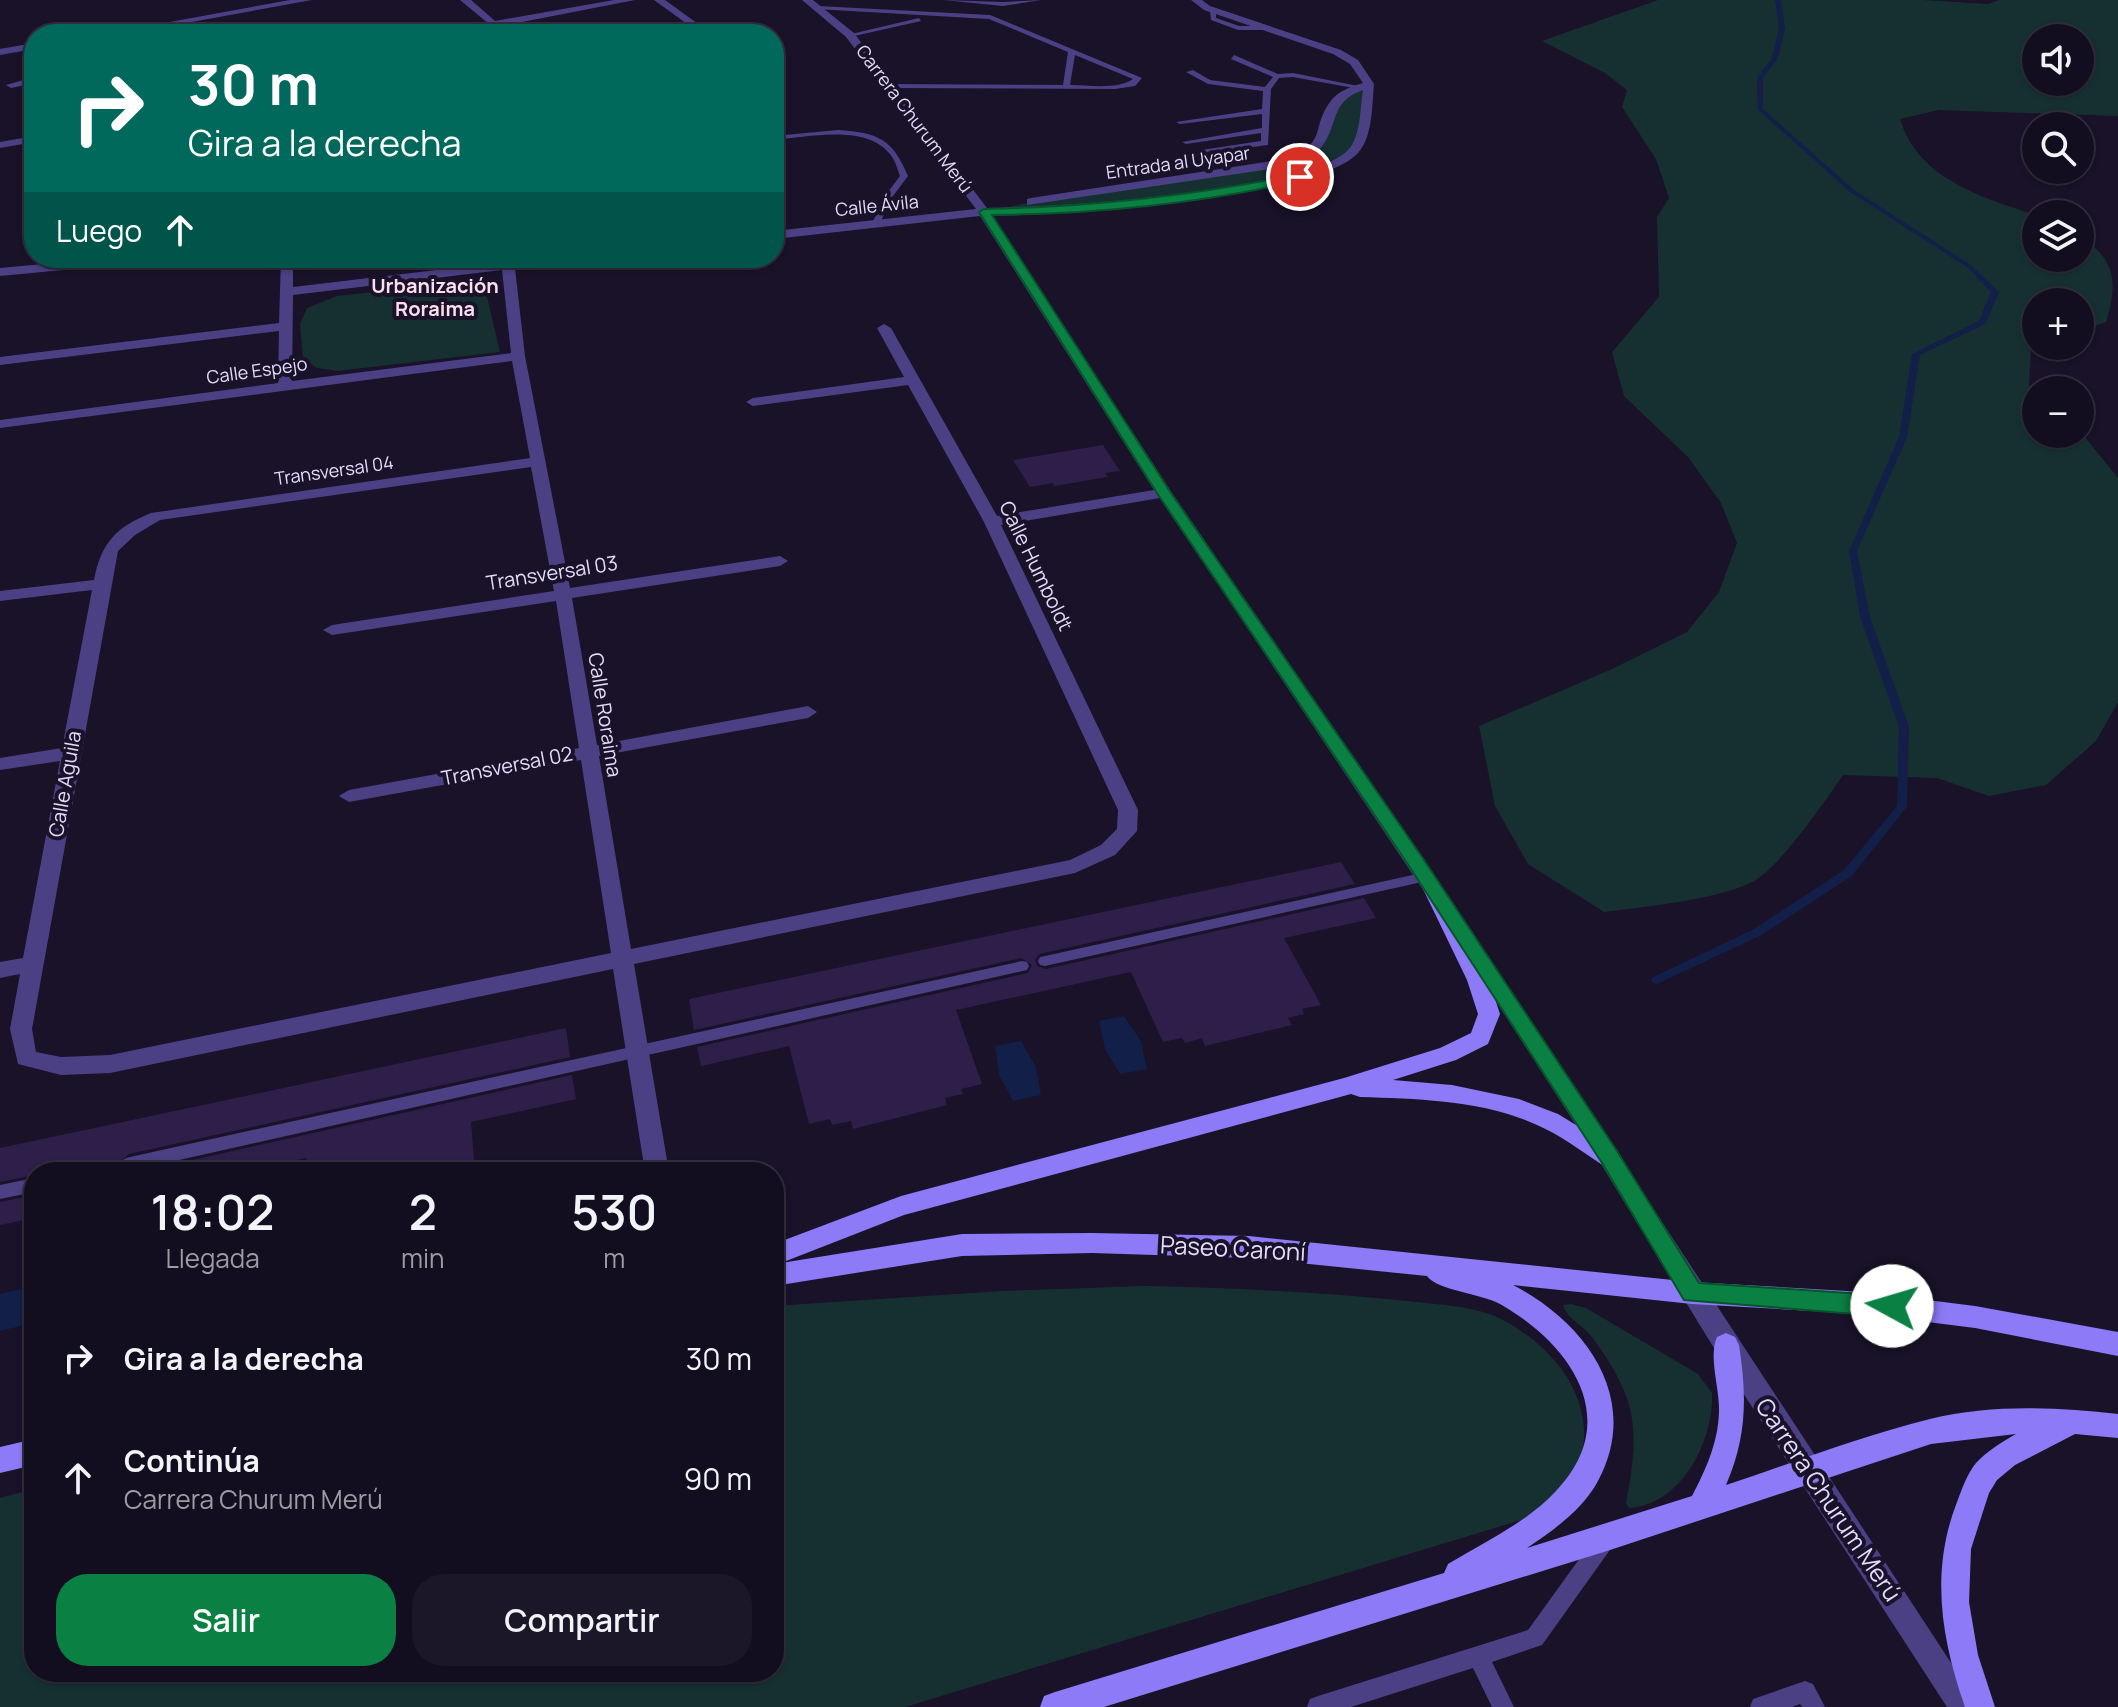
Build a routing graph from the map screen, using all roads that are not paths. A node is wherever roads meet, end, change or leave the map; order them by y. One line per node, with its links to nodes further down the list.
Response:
1 (307, 0): 11 (street)
2 (465, 0): 15 (street)
3 (630, 0): 15 (street)
4 (659, 0): 16 (street)
5 (946, 0): 6 (lane)
6 (1038, 0)
7 (1196, 0): 28 (street)
8 (812, 4): 9 (lane); 17 (street, Carrera Churum Merú)
9 (888, 12): 10 (lane); 12 (lane)
10 (967, 15): 12 (lane); 19 (lane)
11 (189, 21): 13 (street); 14 (street)
12 (896, 23): 17 (lane)
13 (171, 24)
14 (192, 24)
15 (493, 24)
16 (693, 24)
17 (850, 35): 26 (street, Carrera Churum Merú)
18 (24, 48): 20 (street)
19 (1072, 51): 27 (lane); 27 (lane)
20 (0, 52)
21 (1234, 57): 23 (lane)
22 (1190, 72): 29 (lane)
23 (1277, 76): 28 (lane); 29 (lane)
24 (24, 82): 25 (street)
25 (11, 85)
26 (890, 86): 27 (lane); 38 (street, Carrera Churum Merú)
27 (1066, 86)
28 (1364, 86): 38 (street, Entrada al Uyapar); 38 (street, Entrada al Uyapar)
29 (1267, 89): 30 (lane)
30 (1266, 111): 31 (lane); 32 (lane)
31 (1180, 122)
32 (1265, 130): 35 (lane); 37 (lane)
33 (784, 138): 39 (lane)
34 (24, 141): 36 (street)
35 (1186, 142)
36 (0, 145)
37 (1201, 152)
38 (984, 212): 39 (street, Calle Ávila); 56 (street, Carrera Churum Merú)
39 (876, 224): 40 (street, Calle Ávila)
40 (784, 234)
41 (28, 268): 45 (street)
42 (287, 268): 46 (street)
43 (483, 268): 46 (street)
44 (508, 268): 49 (street, Calle Roraima)
45 (0, 272)
46 (287, 292): 47 (street)
47 (286, 326): 50 (street); 52 (street)
48 (884, 328): 51 (street, Calle Humboldt)
49 (518, 356): 52 (street, Calle Espejo); 55 (street, Calle Roraima)
50 (0, 361)
51 (911, 380): 53 (street); 57 (street, Calle Humboldt)
52 (285, 385): 54 (street, Calle Espejo)
53 (753, 402)
54 (0, 424)
55 (536, 462): 58 (street, Transversal 04); 61 (street, Calle Roraima)
56 (1164, 493): 57 (street); 69 (street, Carrera Churum Merú)
57 (992, 522): 70 (street, Calle Humboldt)
58 (139, 523): 60 (street, Calle Aguila)
59 (780, 561): 61 (street, Transversal 03)
60 (101, 584): 62 (street); 66 (street, Calle Aguila)
61 (563, 594): 63 (street, Transversal 03); 65 (street, Calle Roraima)
62 (0, 596)
63 (332, 630)
64 (808, 712): 65 (street, Transversal 02)
65 (589, 751): 68 (street, Transversal 02); 70 (street, Calle Roraima)
66 (71, 753): 67 (street); 72 (street, Calle Aguila)
67 (0, 764)
68 (349, 796)
69 (1429, 883): 71 (lane); 76 (street); 77 (street, Carrera Churum Merú)
70 (620, 959): 72 (street, Calle Aguila); 75 (street, Calle Roraima)
71 (1045, 961)
72 (33, 964): 74 (street)
73 (1022, 966): 75 (lane)
74 (0, 970)
75 (636, 1052): 78 (lane); 79 (street, Calle Roraima)
76 (1344, 1087): 77 (street); 82 (street)
77 (1609, 1157): 85 (street, Carrera Churum Merú)
78 (139, 1162)
79 (655, 1162)
80 (24, 1187): 81 (lane)
81 (0, 1192)
82 (784, 1251)
83 (1401, 1261): 84 (street, Paseo Caroní); 85 (street, Paseo Caroní); 95 (street)
84 (784, 1273)
85 (1692, 1293): 86 (street, Paseo Caroní); 87 (street, Carrera Churum Merú)
86 (2118, 1344)
87 (1726, 1345): 92 (street, Carrera Churum Merú); 93 (street)
88 (2074, 1421): 89 (street); 92 (street); 103 (street)
89 (2118, 1426)
90 (24, 1454): 91 (street)
91 (0, 1460)
92 (1810, 1471): 93 (street); 102 (street, Carrera Churum Merú)
93 (1702, 1505): 94 (street)
94 (1607, 1537): 95 (street); 96 (lane)
95 (1434, 1589): 97 (street)
96 (1478, 1655): 98 (lane); 99 (lane)
97 (1055, 1707)
98 (1318, 1707)
99 (1503, 1707)
100 (1761, 1707): 101 (lane)
101 (1814, 1707)
102 (1965, 1707)
103 (1980, 1707)

